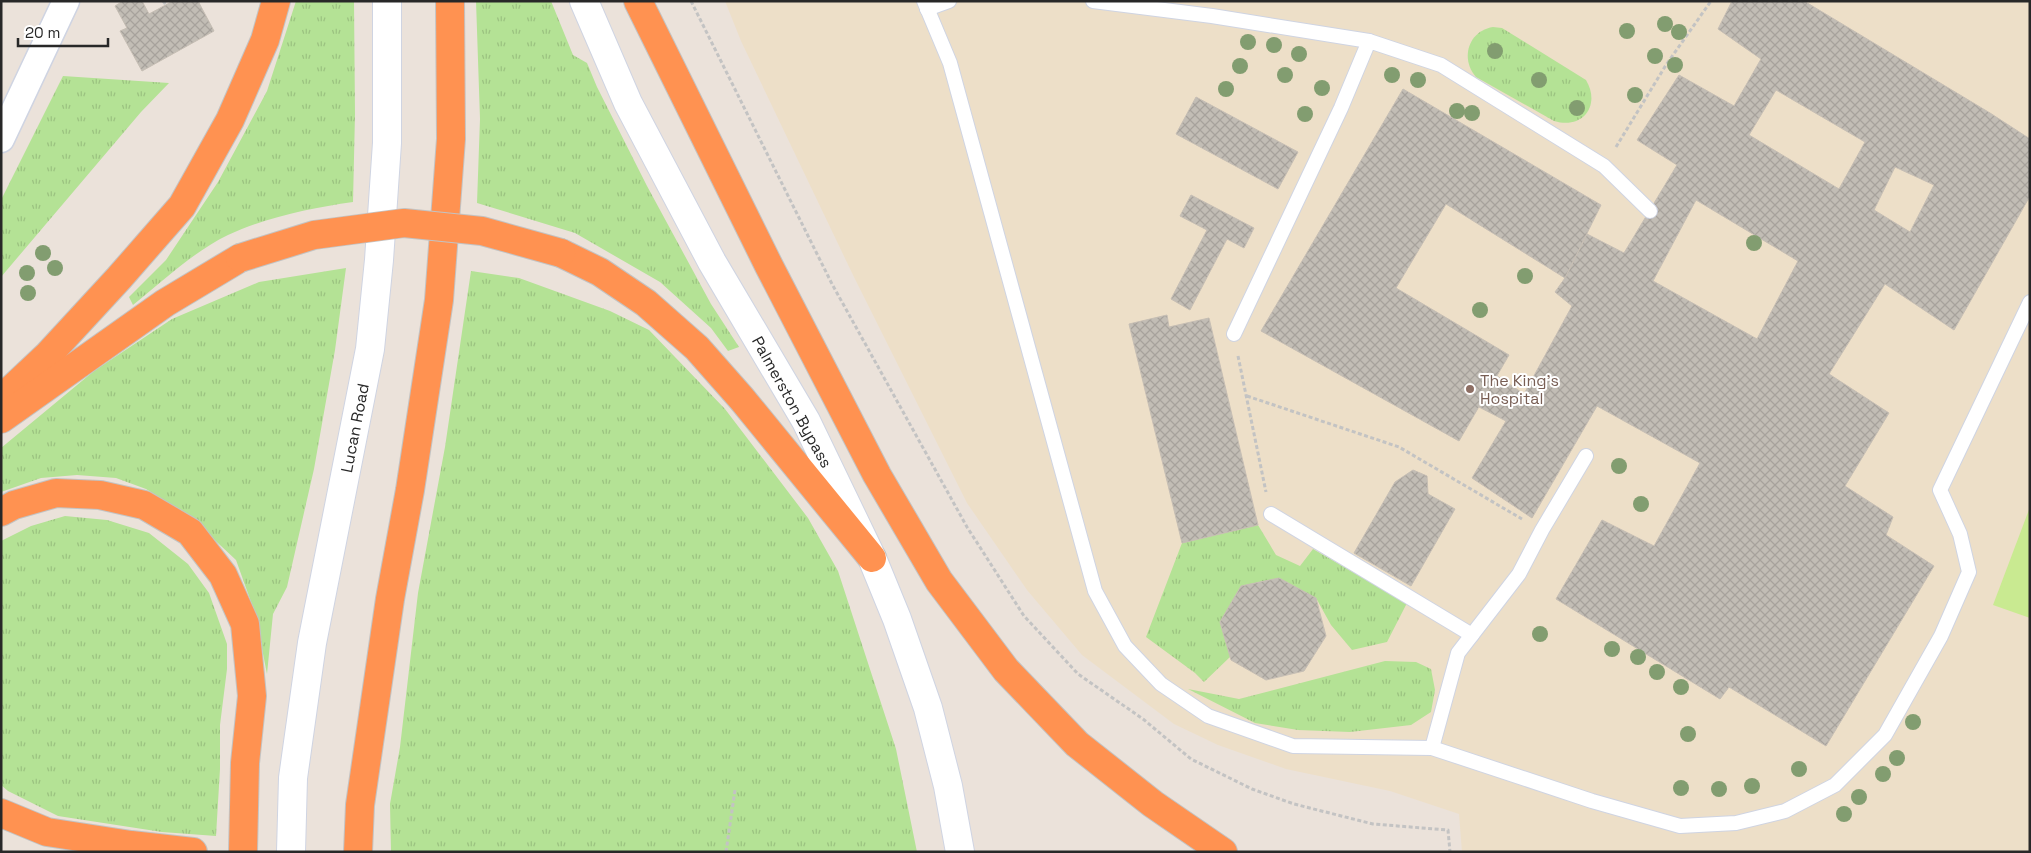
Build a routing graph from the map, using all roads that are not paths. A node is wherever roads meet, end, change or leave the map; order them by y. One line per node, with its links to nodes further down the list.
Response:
1 (66, 1): 11 (street)
2 (276, 1): 15 (highway)
3 (387, 1): 26 (main road, Lucan Road)
4 (450, 1): 27 (highway)
5 (584, 1): 20 (main road, Palmerston Bypass)
6 (638, 1): 29 (highway)
7 (949, 1): 9 (lane)
8 (1093, 1): 10 (lane)
9 (926, 5): 22 (lane)
10 (1369, 41): 12 (lane); 14 (lane)
11 (1, 139)
12 (1650, 211)
13 (2030, 302): 22 (lane)
14 (1234, 334)
15 (1, 399)
16 (1, 419): 20 (highway, bridge)
17 (1586, 456): 21 (lane)
18 (1, 512): 25 (highway)
19 (1271, 514): 21 (lane)
20 (872, 558): 28 (main road, Palmerston Bypass)
21 (1472, 635): 22 (lane)
22 (1432, 748)
23 (1, 813): 24 (highway)
24 (193, 852)
25 (243, 852)
26 (291, 852)
27 (358, 852)
28 (960, 852)
29 (1223, 852)

